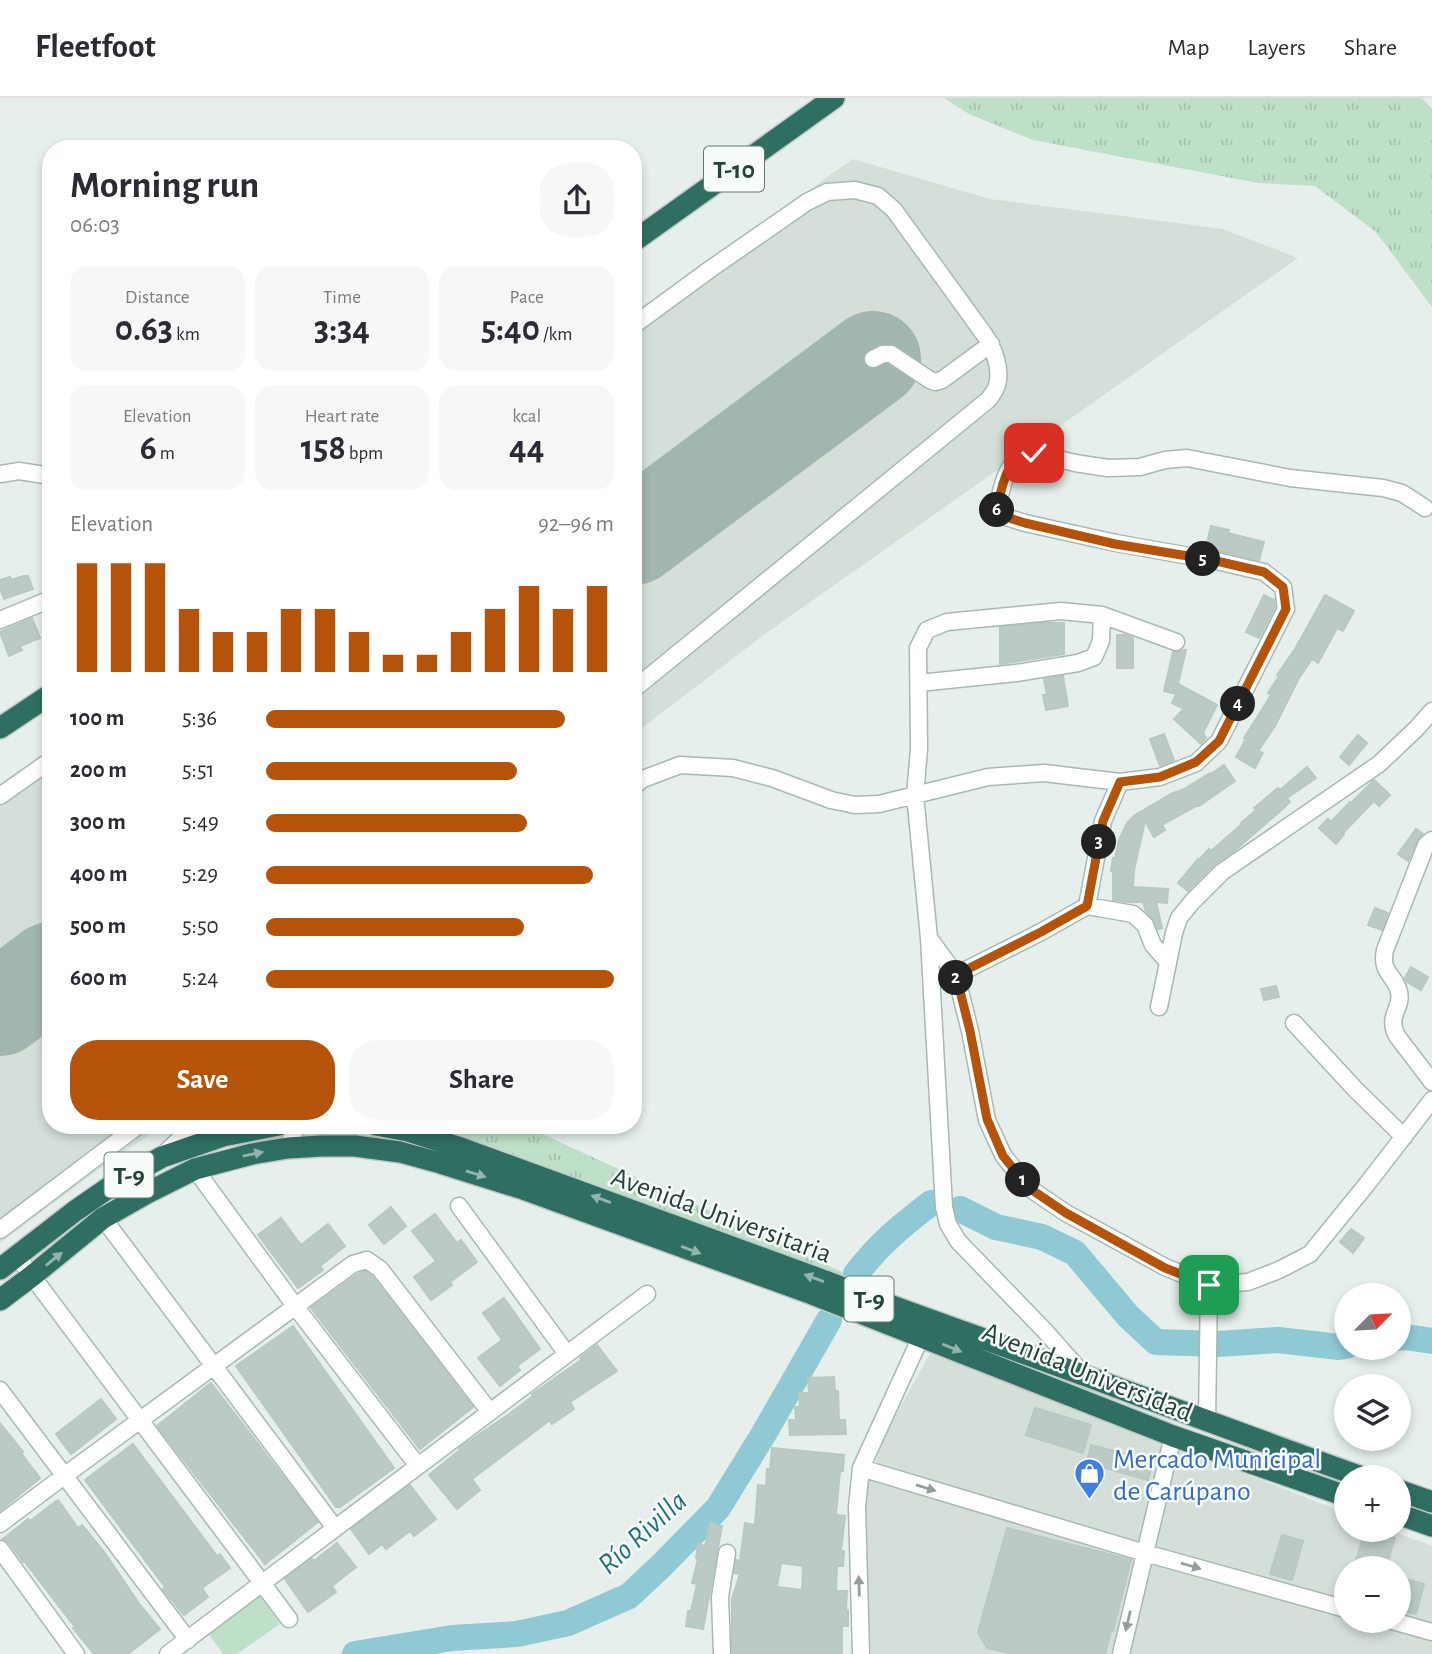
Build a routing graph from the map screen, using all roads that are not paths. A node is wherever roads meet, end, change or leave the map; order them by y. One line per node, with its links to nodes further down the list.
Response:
1 (834, 98): 2 (highway, T-10)
2 (642, 235)
3 (642, 320): 4 (street)
4 (991, 344): 5 (street); 13 (street)
5 (873, 359)
6 (0, 474): 7 (street)
7 (42, 475)
8 (1425, 508): 20 (street)
9 (42, 603): 11 (street)
10 (1102, 615): 12 (street); 14 (street); 14 (street)
11 (0, 620)
12 (1176, 642)
13 (642, 682)
14 (919, 683): 21 (street)
15 (42, 700): 17 (highway)
16 (1432, 711): 26 (street)
17 (0, 728)
18 (42, 766): 22 (street)
19 (642, 780): 21 (street)
20 (1120, 782): 21 (street); 24 (street)
21 (915, 795): 25 (street)
22 (0, 796)
23 (1432, 839): 30 (street)
24 (1087, 906): 26 (street); 27 (street)
25 (929, 938): 27 (street); 55 (street)
26 (1167, 961): 28 (street)
27 (956, 975): 47 (street)
28 (1158, 1007)
29 (1294, 1023): 38 (street)
30 (1432, 1082)
31 (1432, 1100): 38 (street)
32 (127, 1134): 44 (street)
33 (185, 1134): 40 (street)
34 (233, 1134): 40 (highway, T-9)
35 (283, 1134): 39 (street)
36 (293, 1134): 39 (street)
37 (415, 1134): 52 (highway, Avenida Universitaria / T-9, one-way to 37)
38 (1404, 1137): 47 (street)
39 (288, 1148): 41 (highway, Avenida Universitaria / T-9, one-way to 39); 49 (highway, Avenida Universitaria / T-9, one-way to 49)
40 (162, 1157): 45 (highway, T-9)
41 (195, 1169): 43 (highway, Avenida Universitaria / T-9); 51 (street)
42 (459, 1206): 53 (street)
43 (103, 1218): 46 (highway, Avenida Universitaria / T-9, one-way to 43); 54 (street)
44 (0, 1230)
45 (9, 1263): 46 (street)
46 (32, 1276): 50 (highway, Avenida Universitaria / T-9); 58 (street)
47 (1209, 1285): 59 (street)
48 (647, 1294): 53 (street)
49 (812, 1294): 52 (highway, Avenida Universidad / T-9)
50 (0, 1300)
51 (295, 1306): 54 (street); 57 (street); 61 (street)
52 (925, 1328): 55 (highway, Avenida Universitaria / T-9); 60 (highway, Avenida Universidad / T-9, one-way to 60); 63 (street)
53 (567, 1354): 57 (street)
54 (215, 1366): 58 (street); 71 (street)
55 (1085, 1376): 59 (highway, Avenida Universitaria / T-9)
56 (0, 1390): 64 (street)
57 (491, 1412): 61 (street)
58 (140, 1420): 64 (street); 75 (street)
59 (1207, 1422): 62 (highway, Avenida Universitaria / T-9)
60 (1173, 1436): 65 (highway, Avenida Universidad / T-9); 74 (street)
61 (418, 1466): 71 (street)
62 (1334, 1467)
63 (861, 1468): 74 (street, one-way to 74); 84 (street, one-way to 63)
64 (64, 1476): 69 (street); 80 (street)
65 (1334, 1492)
66 (1411, 1495): 67 (highway)
67 (1432, 1502)
68 (1411, 1519): 70 (highway)
69 (0, 1524)
70 (1432, 1526)
71 (335, 1528): 75 (street)
72 (0, 1549): 81 (street)
73 (727, 1553): 83 (street)
74 (1145, 1553): 76 (street, one-way to 76); 85 (street, one-way to 85)
75 (262, 1584): 77 (street); 80 (street)
76 (1334, 1606)
77 (289, 1619)
78 (1411, 1626): 79 (street)
79 (1432, 1632)
80 (187, 1640): 82 (street)
81 (76, 1654)
82 (169, 1654)
83 (722, 1654)
84 (861, 1654)
85 (1121, 1654)

